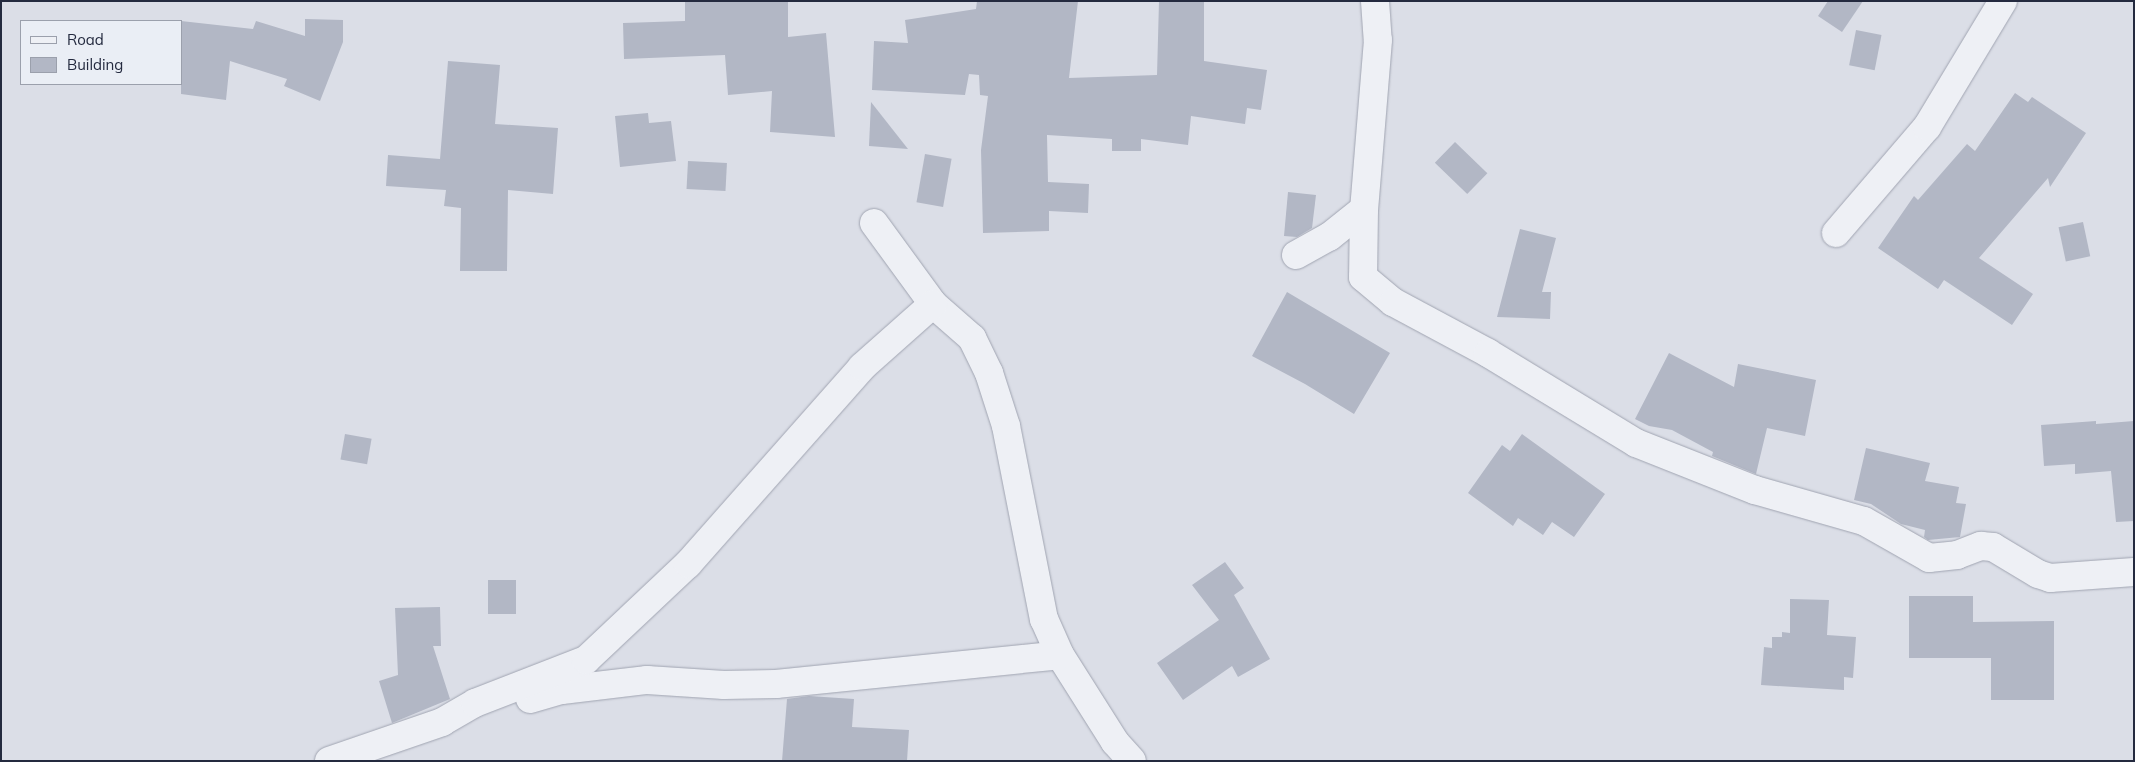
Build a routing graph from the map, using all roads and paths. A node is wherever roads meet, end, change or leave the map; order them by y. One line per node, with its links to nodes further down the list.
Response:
1 (1375, 1): 3 (street)
2 (2003, 1): 5 (street)
3 (1364, 209): 6 (street); 8 (street)
4 (874, 223): 7 (street)
5 (1836, 233)
6 (1296, 255)
7 (933, 304): 9 (street); 10 (street)
8 (2134, 572)
9 (1060, 655): 10 (street); 12 (street)
10 (462, 711): 11 (street)
11 (349, 758)
12 (1132, 761)

